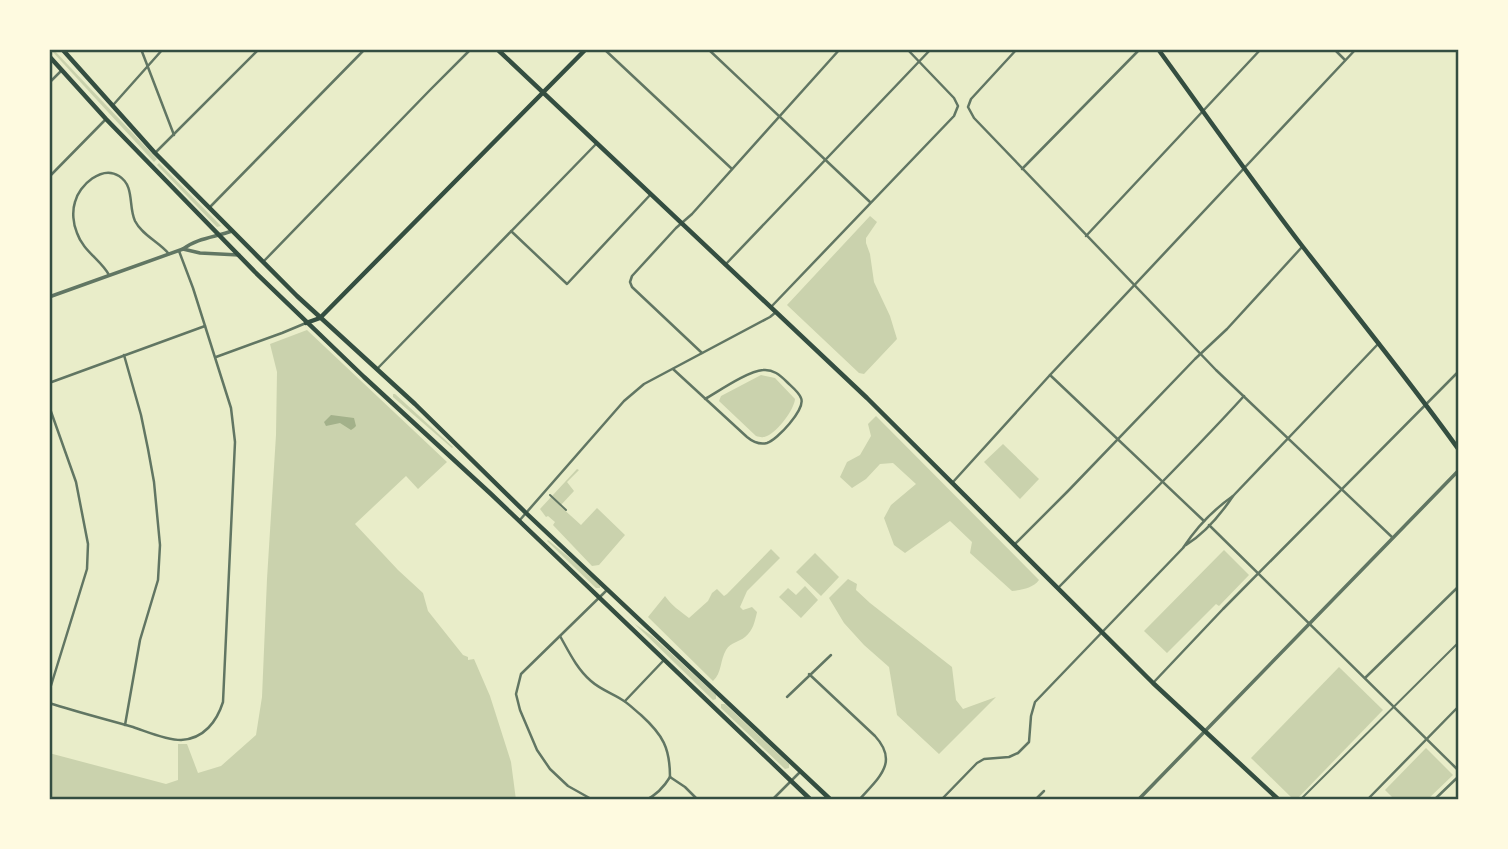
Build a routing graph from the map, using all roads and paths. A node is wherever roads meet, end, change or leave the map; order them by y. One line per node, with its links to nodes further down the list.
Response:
1 (62, 49): 27 (main road)
2 (141, 49): 23 (street)
3 (163, 49): 23 (street)
4 (259, 49): 31 (street)
5 (365, 49): 41 (street)
6 (471, 49): 51 (street)
7 (498, 49): 26 (main road)
8 (586, 49): 26 (main road)
9 (604, 49): 35 (street)
10 (708, 49): 29 (street)
11 (840, 49): 29 (street)
12 (907, 49): 22 (street)
13 (931, 49): 22 (street)
14 (1017, 49): 36 (street)
15 (1140, 49): 36 (street)
16 (1158, 49): 28 (main road)
17 (1261, 49): 28 (street)
18 (1334, 49): 21 (street)
19 (1356, 49): 21 (street)
20 (49, 55): 24 (main road)
21 (1345, 60): 37 (street)
22 (920, 61): 34 (street); 40 (street)
23 (147, 65): 27 (street); 31 (street)
24 (62, 70): 25 (street); 30 (main road)
25 (49, 83)
26 (543, 92): 32 (main road); 57 (main road)
27 (113, 106): 33 (main road)
28 (1202, 111): 37 (main road); 46 (street)
29 (779, 117): 34 (street); 35 (street)
30 (106, 118): 38 (street); 45 (main road)
31 (174, 135): 33 (street)
32 (597, 143): 39 (main road); 44 (street)
33 (155, 153): 41 (main road)
34 (825, 161): 40 (street); 52 (street)
35 (732, 169): 42 (street)
36 (1022, 169): 46 (street)
37 (1245, 169): 47 (main road); 54 (street)
38 (49, 177)
39 (651, 194): 42 (main road); 44 (street)
40 (870, 202): 56 (street)
41 (209, 208): 43 (main road)
42 (681, 223): 52 (main road); 61 (street)
43 (232, 231): 45 (street); 51 (main road)
44 (511, 231): 66 (street)
45 (219, 236): 48 (street); 50 (main road)
46 (1086, 236): 54 (street)
47 (1303, 246): 60 (main road); 62 (street)
48 (181, 250): 49 (street); 50 (street); 59 (street)
49 (169, 254): 53 (street); 53 (street)
50 (239, 255): 58 (main road)
51 (263, 262): 57 (main road)
52 (725, 265): 56 (main road)
53 (109, 275): 55 (street)
54 (1135, 285): 62 (street); 68 (street)
55 (49, 297)
56 (773, 310): 61 (street); 79 (main road)
57 (320, 318): 58 (main road); 66 (main road)
58 (306, 323): 64 (street); 85 (main road)
59 (205, 326): 63 (street); 64 (street)
60 (1379, 342): 72 (main road); 74 (street)
61 (702, 353): 65 (street)
62 (1201, 353): 70 (street); 75 (street)
63 (124, 355): 69 (street); 113 (street)
64 (216, 356): 113 (street)
65 (673, 369): 71 (street); 84 (street)
66 (377, 370): 84 (main road)
67 (1459, 371): 72 (street)
68 (1050, 375): 75 (street); 79 (street)
69 (49, 383)
70 (1244, 397): 74 (street); 78 (street)
71 (705, 399): 71 (street)
72 (1426, 404): 76 (main road); 80 (street)
73 (49, 406): 105 (street)
74 (1288, 438): 80 (street); 82 (street)
75 (1119, 439): 78 (street); 89 (street)
76 (1459, 450)
77 (1459, 470): 88 (street)
78 (1163, 480): 86 (street); 93 (street)
79 (952, 482): 89 (main road)
80 (1342, 490): 88 (street); 91 (street)
81 (550, 495): 83 (street)
82 (1233, 496): 86 (street); 87 (street)
83 (566, 510)
84 (527, 513): 85 (street); 94 (main road)
85 (519, 521): 95 (main road)
86 (1204, 521): 90 (street)
87 (1209, 525): 90 (street); 91 (street)
88 (1393, 538): 96 (street)
89 (1014, 544): 93 (main road)
90 (1183, 548): 97 (street)
91 (1259, 574): 96 (street); 104 (street)
92 (1459, 586): 103 (street)
93 (1059, 588): 97 (main road)
94 (608, 589): 95 (street); 107 (main road)
95 (600, 598): 98 (street); 101 (main road)
96 (1311, 624): 103 (street); 114 (street)
97 (1103, 631): 104 (main road); 129 (street)
98 (560, 636): 108 (street); 122 (street)
99 (1459, 642): 110 (street)
100 (831, 655): 102 (street)
101 (664, 660): 108 (street); 112 (main road)
102 (809, 674): 106 (street); 128 (street)
103 (1365, 678): 110 (street)
104 (1153, 682): 114 (main road)
105 (49, 692)
106 (787, 697)
107 (723, 698): 112 (main road); 116 (main road)
108 (625, 701): 119 (street)
109 (49, 703): 113 (street)
110 (1394, 706): 115 (street); 133 (street)
111 (1459, 706): 115 (street)
112 (714, 707): 120 (main road)
113 (125, 725)
114 (1205, 730): 131 (street); 132 (main road)
115 (1427, 739): 117 (street); 134 (street)
116 (800, 771): 120 (street); 127 (main road)
117 (1459, 771)
118 (1459, 776): 135 (street)
119 (670, 777): 123 (street); 124 (street)
120 (790, 781): 125 (street); 126 (main road)
121 (1044, 790): 130 (street)
122 (593, 800)
123 (646, 800)
124 (698, 800)
125 (772, 800)
126 (811, 800)
127 (831, 800)
128 (859, 800)
129 (941, 800)
130 (1035, 800)
131 (1138, 800)
132 (1279, 800)
133 (1300, 800)
134 (1367, 800)
135 (1434, 800)

